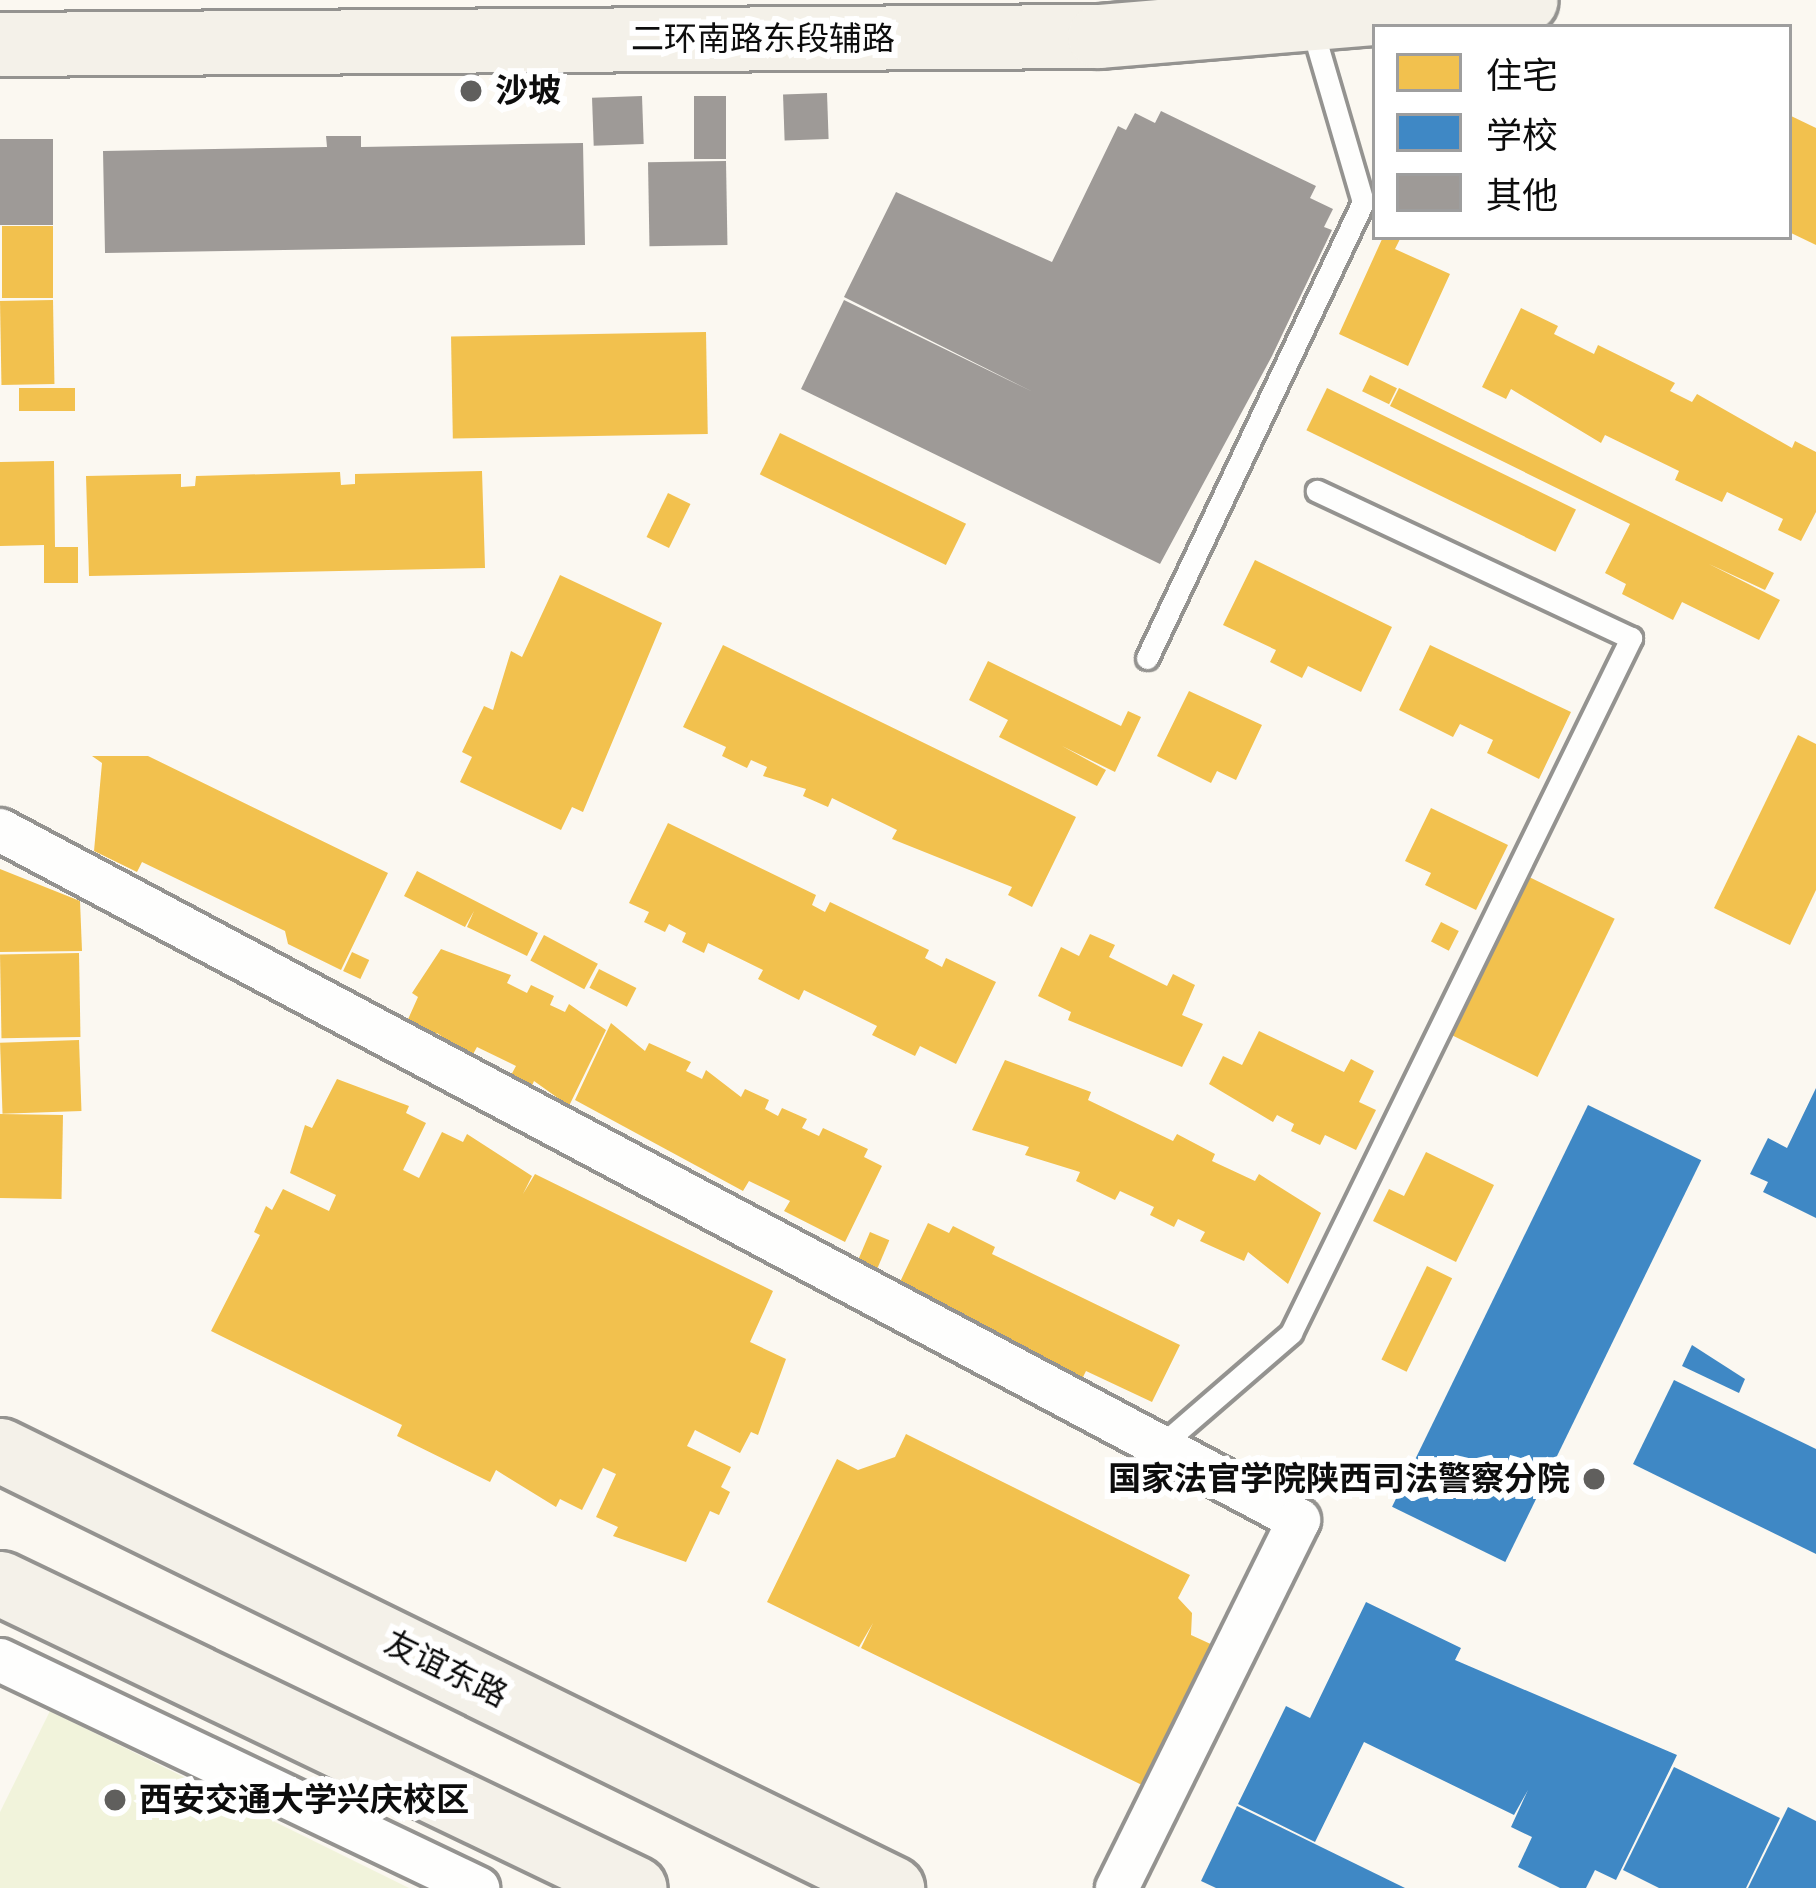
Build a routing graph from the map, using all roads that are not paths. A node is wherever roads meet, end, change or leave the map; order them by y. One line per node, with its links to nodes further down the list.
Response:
1 (1525, 0): 2 (main road, 二环南路东段辅路)
2 (1308, 15): 3 (main road, 二环南路东段辅路); 5 (lane)
3 (0, 44)
4 (1318, 491): 8 (lane)
5 (1147, 658)
6 (0, 830): 8 (street)
7 (0, 1450): 13 (main road, 友谊东路)
8 (1156, 1450): 14 (street)
9 (0, 1583): 12 (main road)
10 (0, 1660): 11 (street)
11 (478, 1888)
12 (635, 1888)
13 (892, 1888)
14 (1117, 1888)

